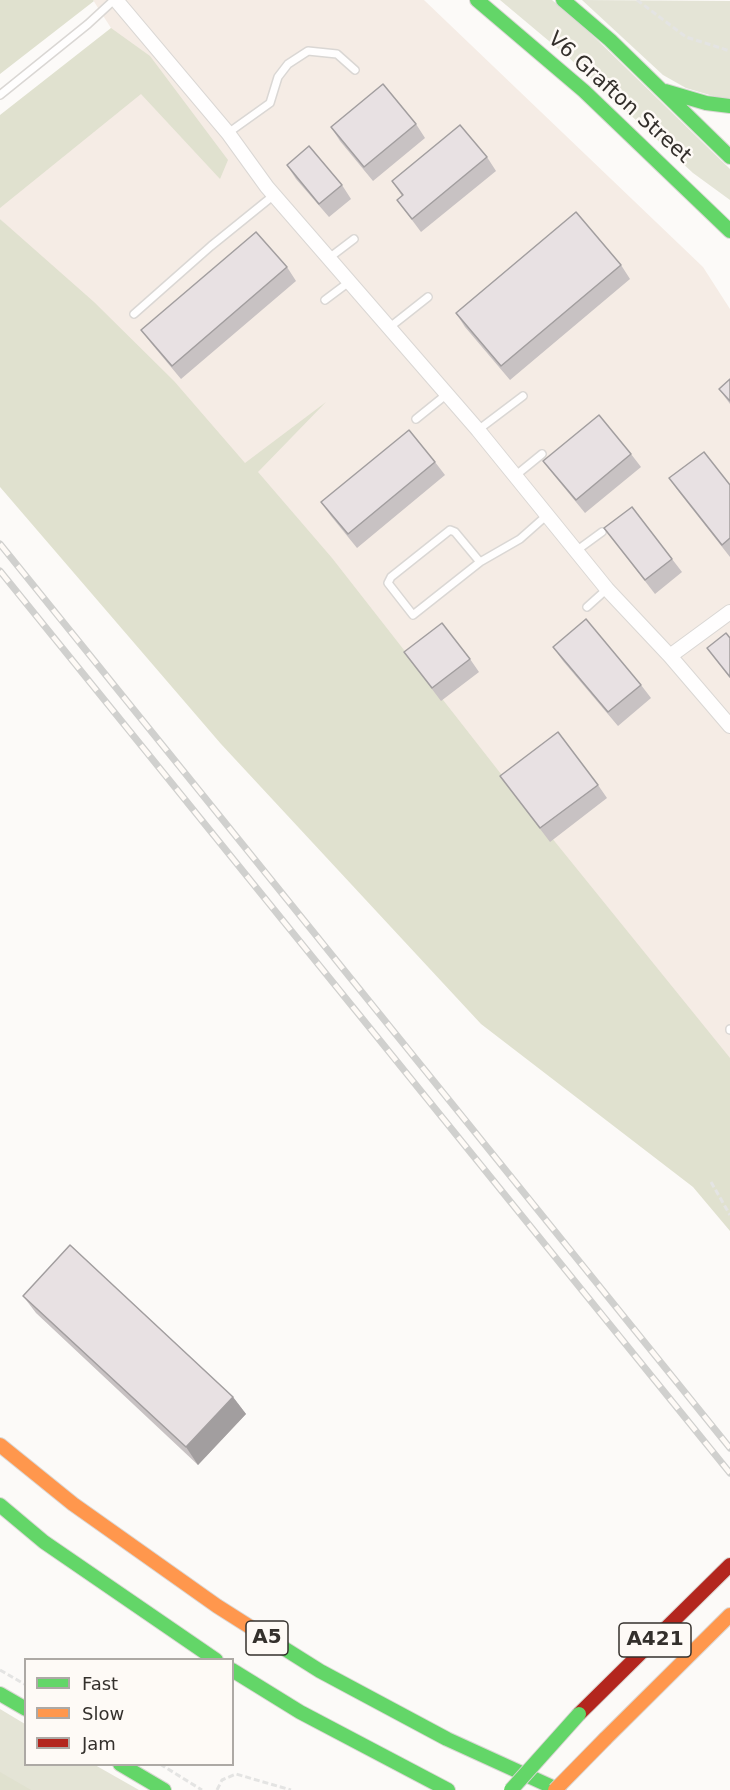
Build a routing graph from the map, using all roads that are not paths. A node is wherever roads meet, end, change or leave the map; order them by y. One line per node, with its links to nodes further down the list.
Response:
1 (115, 0): 6 (lane); 8 (street)
2 (477, 0): 11 (main road, V6 Grafton Street)
3 (563, 0): 5 (main road, V6 Grafton Street)
4 (355, 70): 8 (lane)
5 (660, 89): 7 (main road); 9 (main road, V6 Grafton Street)
6 (0, 95)
7 (730, 106)
8 (228, 133): 10 (street)
9 (730, 157)
10 (274, 195): 13 (street); 17 (lane)
11 (730, 231)
12 (354, 239): 13 (lane)
13 (329, 258): 14 (street)
14 (349, 282): 16 (lane); 18 (street)
15 (428, 297): 18 (lane)
16 (326, 300)
17 (134, 314)
18 (390, 327): 19 (street)
19 (447, 394): 21 (lane); 22 (street)
20 (523, 396): 22 (lane)
21 (416, 419)
22 (478, 430): 24 (street)
23 (542, 454): 24 (lane)
24 (514, 476): 25 (street)
25 (546, 516): 27 (street); 28 (lane)
26 (602, 532): 27 (lane)
27 (576, 551): 29 (street)
28 (480, 562): 28 (lane)
29 (607, 589): 30 (lane); 32 (street)
30 (587, 607)
31 (730, 612): 32 (street)
32 (670, 656): 33 (street)
33 (730, 726)
34 (0, 1445): 46 (main road, A5)
35 (0, 1505): 38 (main road, A5)
36 (730, 1565): 45 (main road, A421, bridge)
37 (730, 1615): 46 (main road, A421, bridge)
38 (215, 1658)
39 (234, 1671): 44 (main road, A5)
40 (0, 1694): 41 (main road)
41 (24, 1708)
42 (123, 1766): 43 (main road)
43 (164, 1790)
44 (448, 1790)
45 (511, 1790)
46 (557, 1790)

